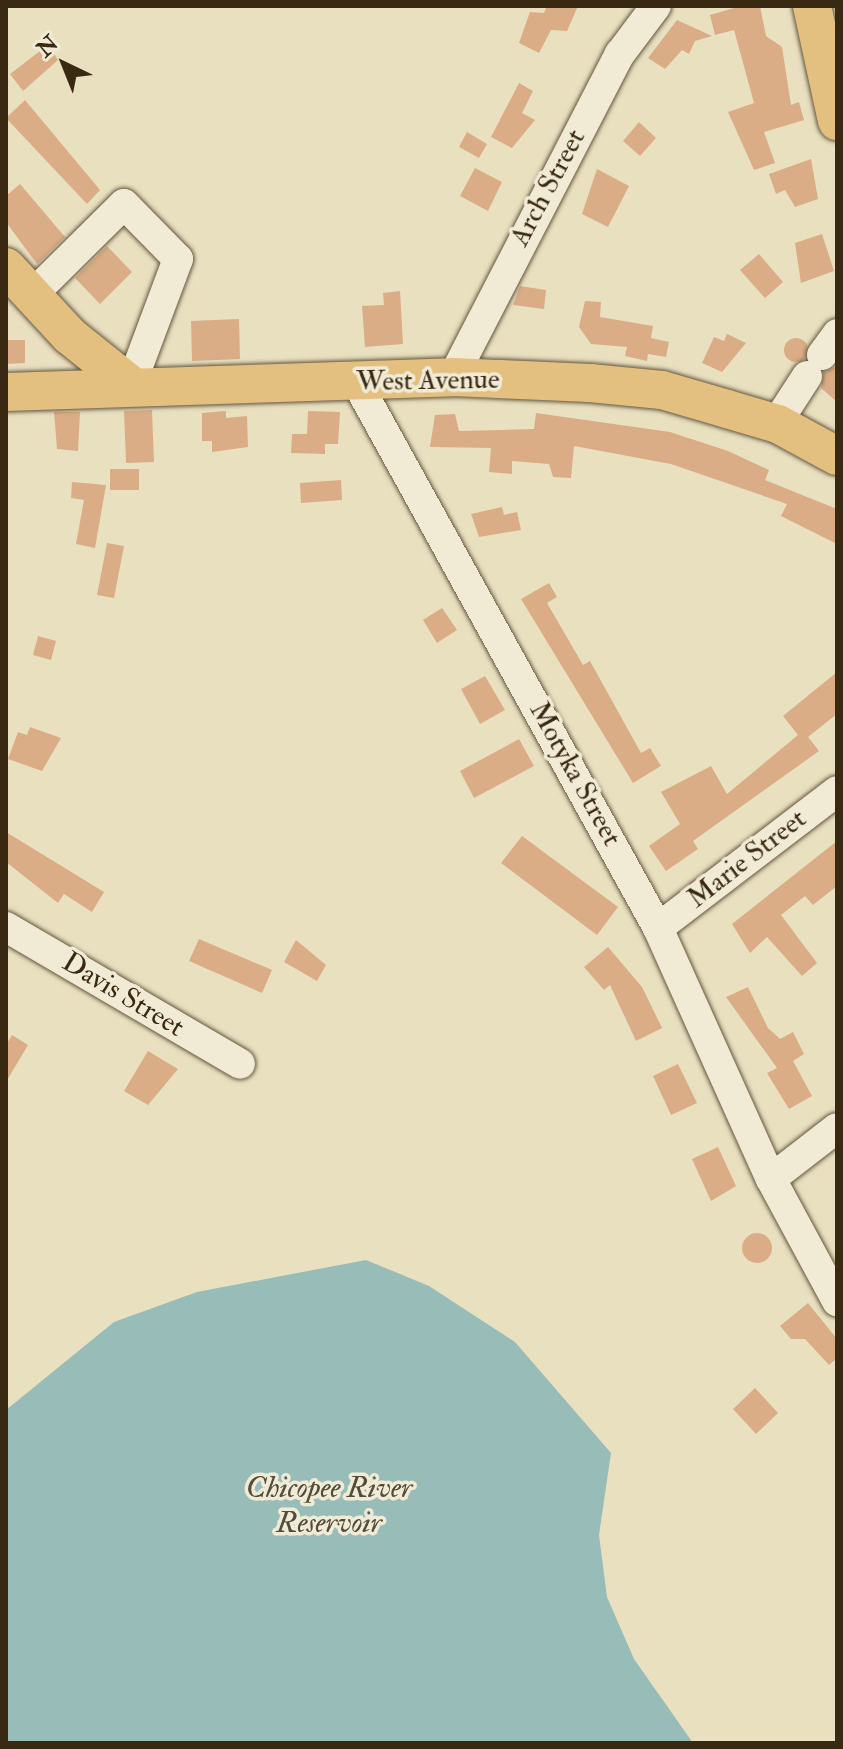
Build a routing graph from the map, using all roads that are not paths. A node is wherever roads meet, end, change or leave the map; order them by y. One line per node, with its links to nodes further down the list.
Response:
1 (656, 6): 7 (street, Arch Street)
2 (812, 6): 3 (main road)
3 (837, 121)
4 (6, 267): 5 (main road)
5 (32, 295): 9 (main road); 9 (street)
6 (822, 355): 11 (street)
7 (453, 377): 8 (main road, West Avenue); 11 (main road, West Avenue)
8 (356, 381): 9 (main road, West Avenue); 15 (street, Motyka Street)
9 (131, 385): 10 (main road, West Avenue)
10 (6, 392)
11 (776, 424): 12 (main road, West Avenue)
12 (837, 456)
13 (837, 791): 15 (street, Marie Street)
14 (6, 927): 16 (street, Davis Street)
15 (658, 928): 18 (street, Motyka Street)
16 (240, 1064)
17 (837, 1128): 18 (street)
18 (771, 1179): 19 (street, Motyka Street)
19 (837, 1301)

